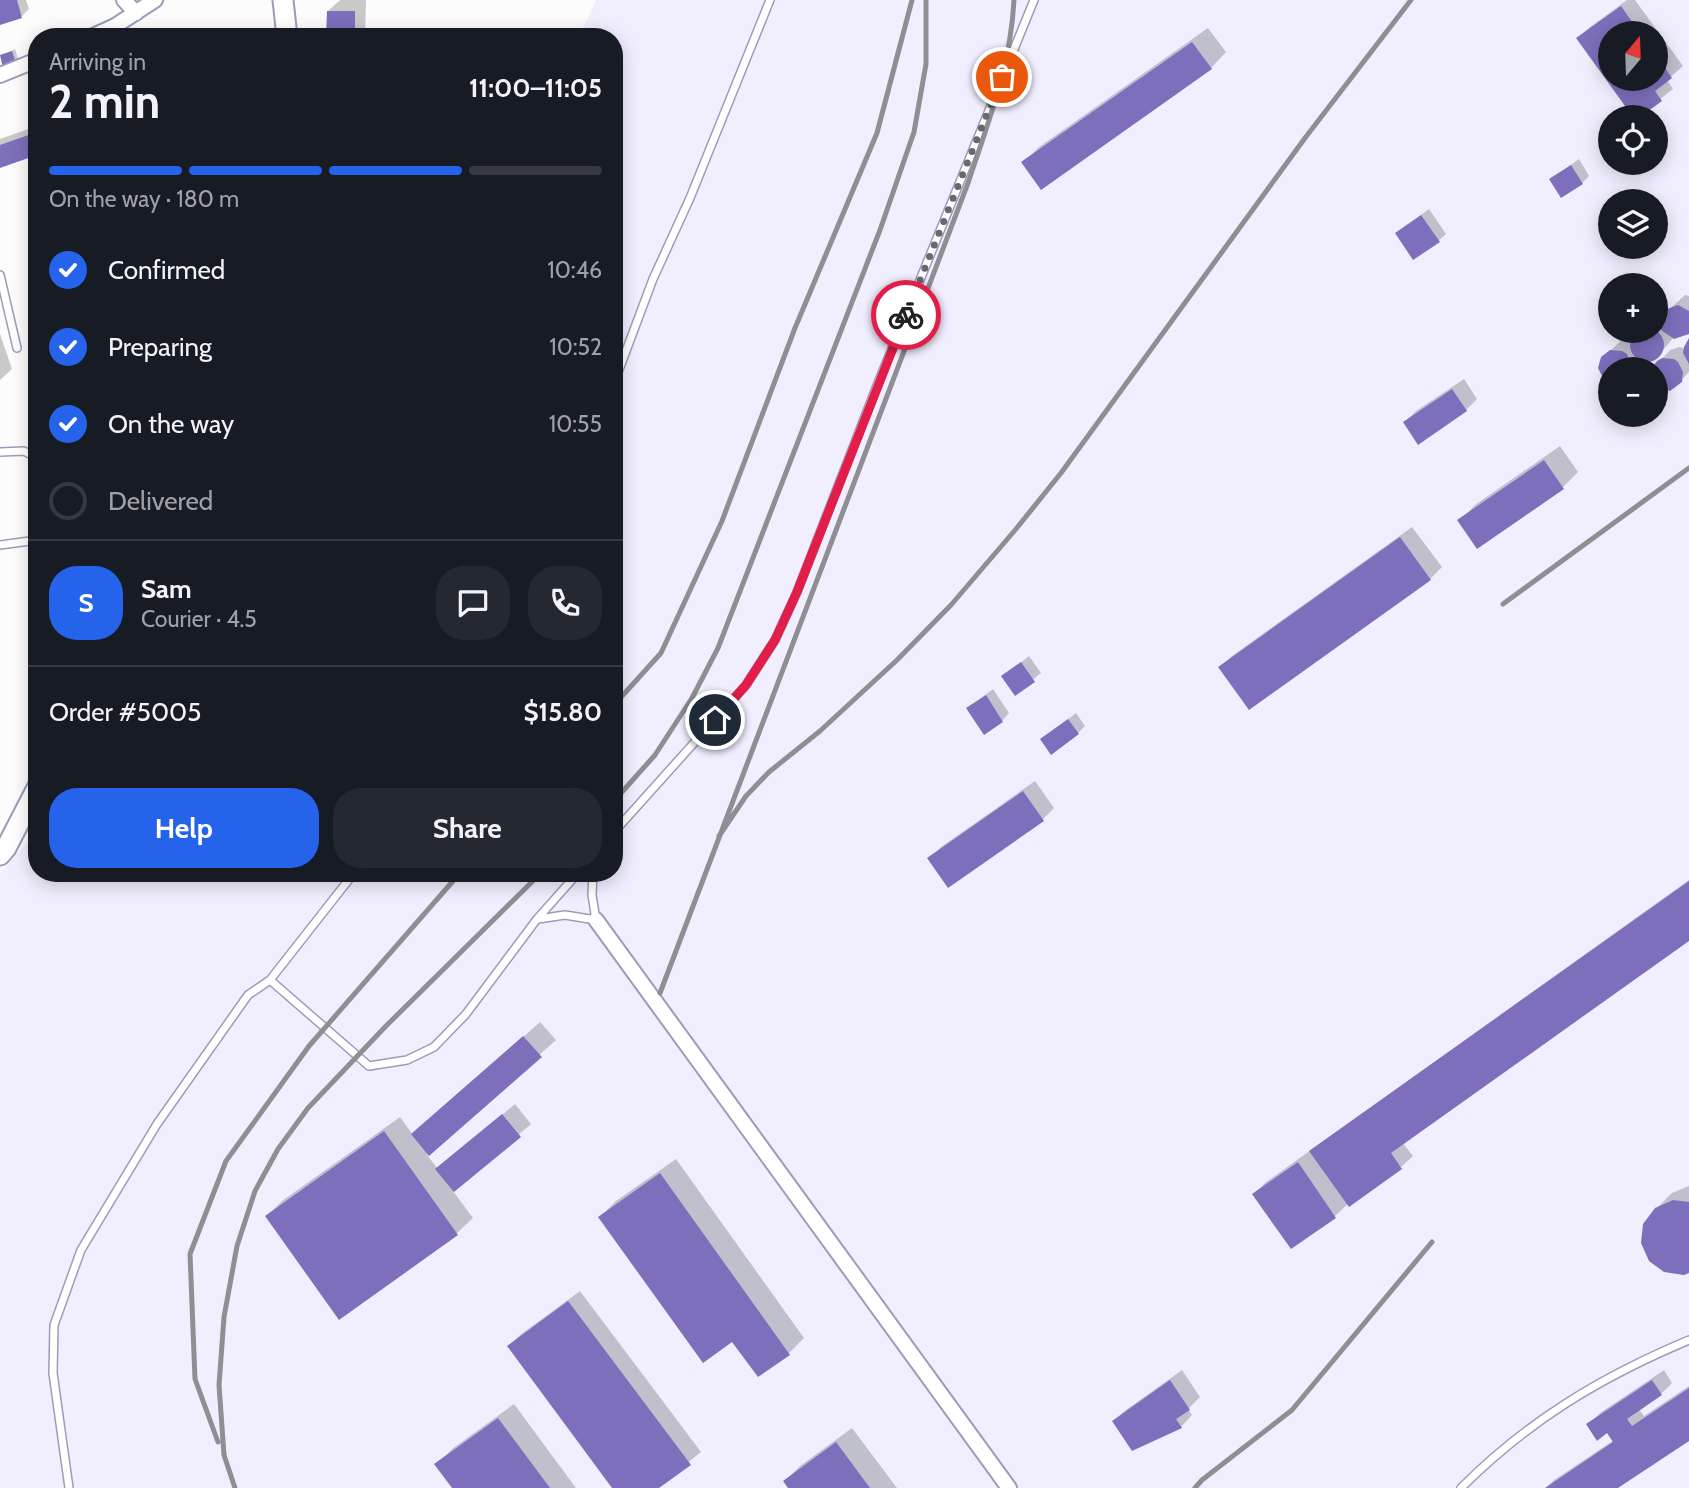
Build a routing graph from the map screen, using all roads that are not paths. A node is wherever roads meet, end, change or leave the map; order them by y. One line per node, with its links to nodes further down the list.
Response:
1 (124, 0): 6 (street)
2 (155, 0): 6 (street)
3 (283, 0): 8 (main road)
4 (770, 0): 13 (lane)
5 (1034, 0): 19 (lane)
6 (136, 12): 7 (street)
7 (111, 28)
8 (286, 28)
9 (28, 64): 10 (street)
10 (0, 75)
11 (0, 275): 12 (lane)
12 (17, 348)
13 (623, 359)
14 (0, 452): 15 (lane)
15 (28, 453)
16 (28, 541): 17 (lane)
17 (0, 545)
18 (28, 805): 20 (main road)
19 (623, 822)
20 (0, 855)
21 (347, 882): 26 (lane)
22 (570, 882): 24 (lane)
23 (593, 882): 25 (lane)
24 (537, 919): 25 (lane); 26 (lane)
25 (596, 920): 29 (street)
26 (270, 979): 28 (lane)
27 (1689, 1340): 30 (lane)
28 (69, 1488)
29 (1009, 1488)
30 (1461, 1488)

